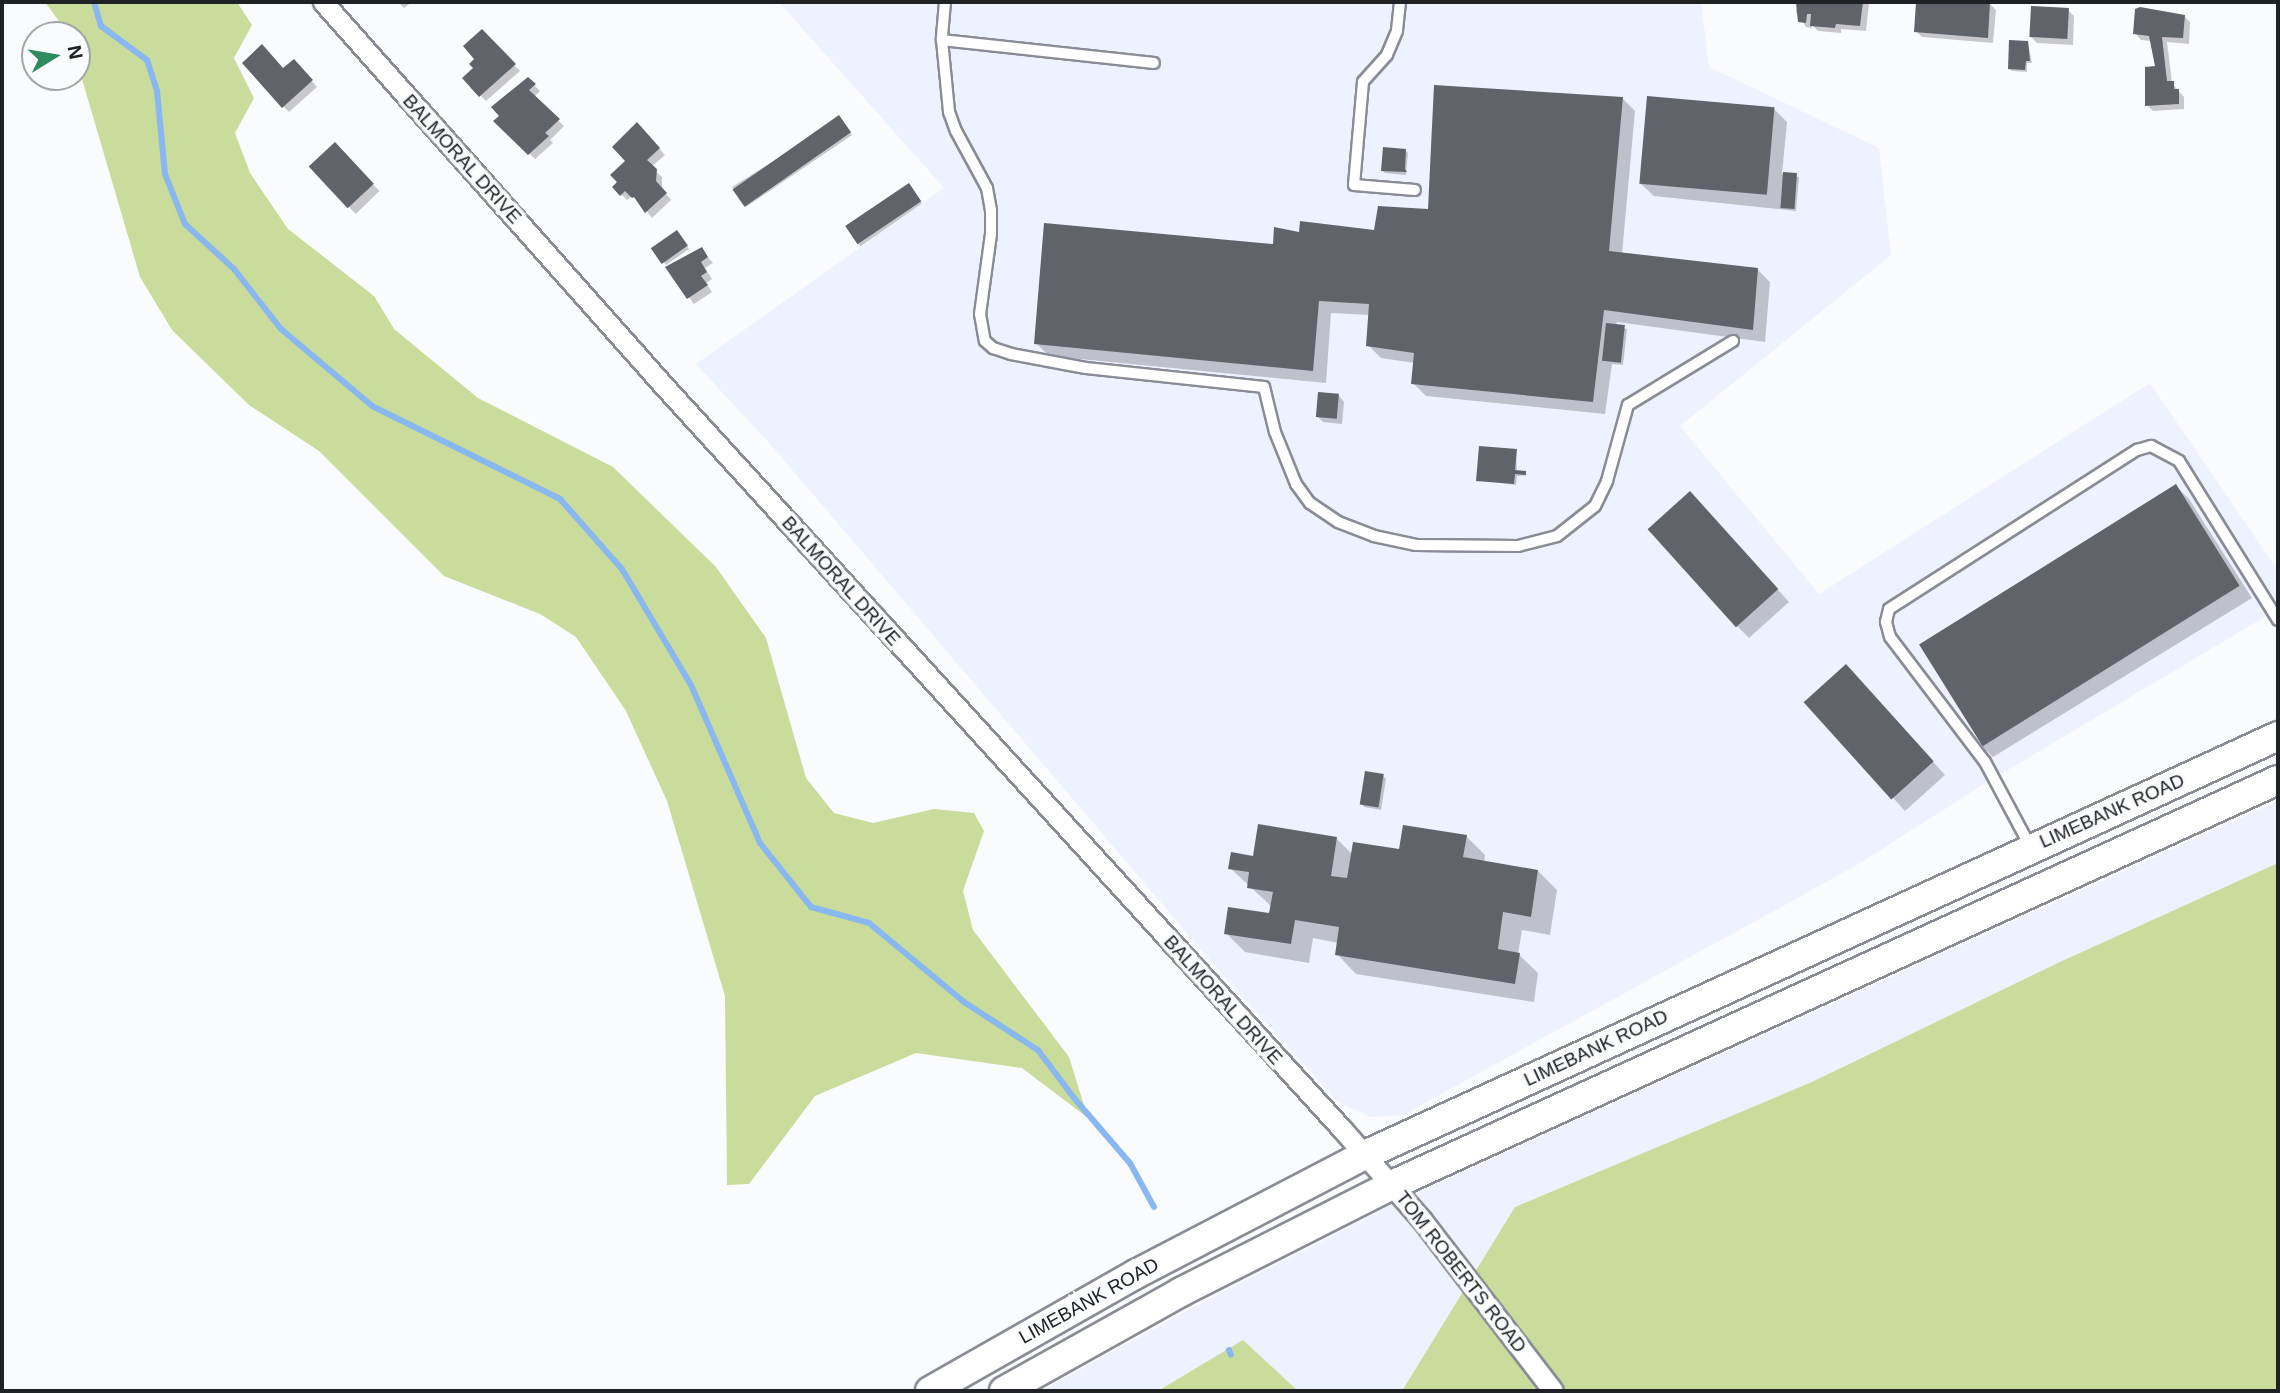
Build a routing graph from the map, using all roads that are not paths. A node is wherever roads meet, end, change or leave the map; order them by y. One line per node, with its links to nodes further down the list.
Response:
1 (323, 2): 12 (street, BALMORAL DRIVE)
2 (945, 2): 4 (lane)
3 (1400, 2): 6 (lane)
4 (942, 40): 5 (lane); 7 (lane)
5 (1154, 63)
6 (1415, 190)
7 (1733, 341)
8 (2278, 620): 11 (lane)
9 (2278, 736): 11 (main road, LIMEBANK ROAD)
10 (2278, 780): 13 (main road, LIMEBANK ROAD)
11 (2032, 848): 12 (main road, LIMEBANK ROAD)
12 (1365, 1155): 13 (street, TOM ROBERTS ROAD); 14 (main road, LIMEBANK ROAD)
13 (1392, 1185): 15 (main road, LIMEBANK ROAD); 16 (street, TOM ROBERTS ROAD)
14 (930, 1391)
15 (1004, 1391)
16 (1553, 1391)

